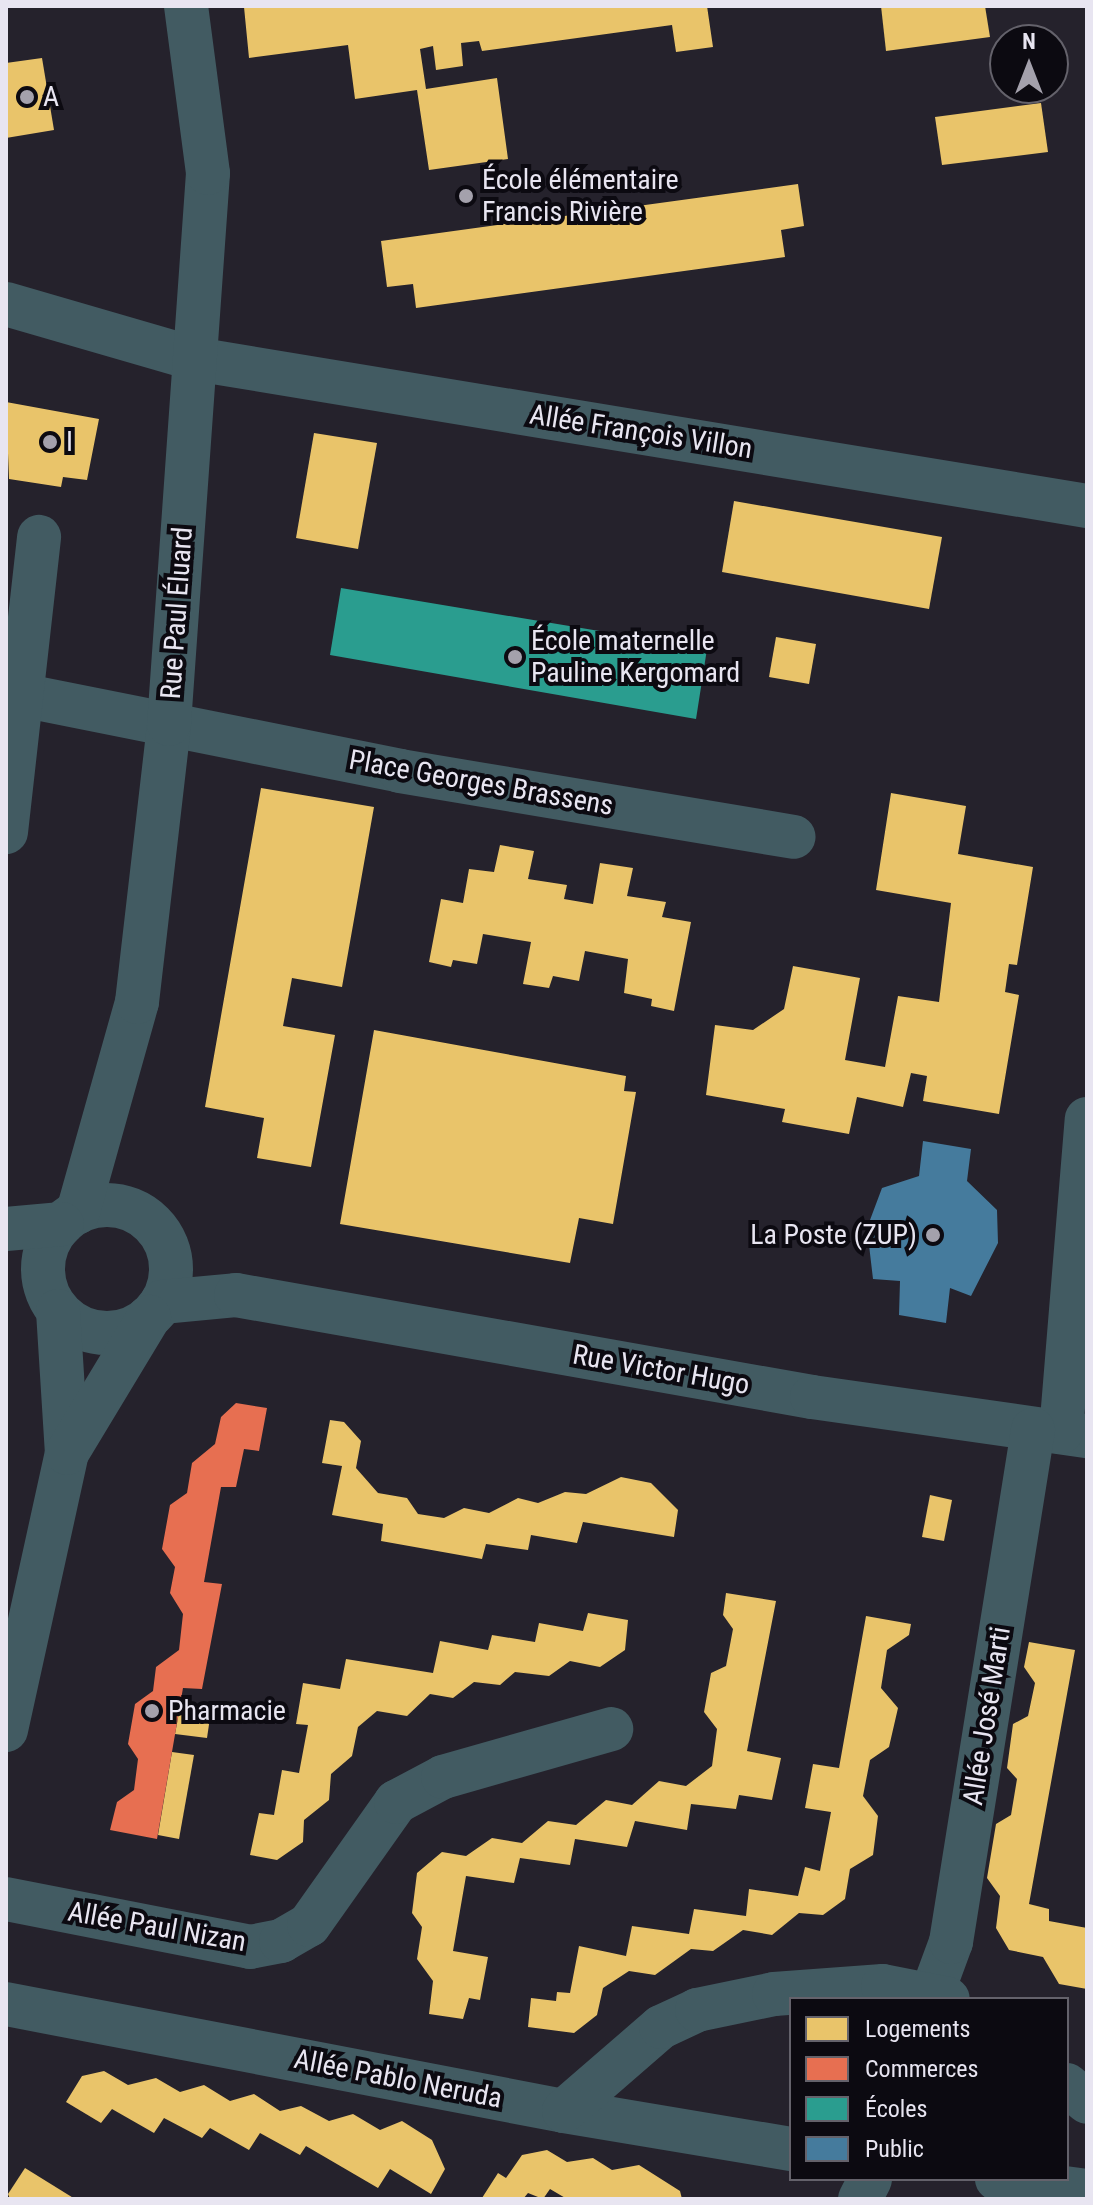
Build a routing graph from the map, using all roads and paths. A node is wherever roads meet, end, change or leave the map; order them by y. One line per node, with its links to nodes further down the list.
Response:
1 (186, 6): 3 (street, Rue Paul Éluard)
2 (6, 304): 3 (street, Allée François Villon)
3 (195, 359): 4 (street, Allée François Villon); 7 (street, Rue Paul Éluard)
4 (1087, 506)
5 (39, 537): 6 (street)
6 (14, 694): 7 (street, Place Georges Brassens); 8 (street)
7 (169, 724): 9 (street, Place Georges Brassens); 11 (street, Rue Paul Éluard)
8 (6, 832)
9 (793, 837)
10 (1087, 1119): 16 (street, Allée José Marti)
11 (70, 1218): 12 (street); 14 (street); 15 (street)
12 (6, 1229)
13 (6, 1276): 14 (street)
14 (53, 1302): 15 (street); 17 (street)
15 (156, 1310): 16 (street, Rue Victor Hugo); 17 (street)
16 (1060, 1432): 21 (street, Allée José Marti)
17 (67, 1453): 19 (street)
18 (611, 1729): 20 (street, Allée Paul Nizan)
19 (6, 1730)
20 (6, 1899)
21 (937, 1997): 25 (street)
22 (6, 2004): 25 (street, Allée Pablo Neruda)
23 (1069, 2087): 24 (street)
24 (1087, 2102)
25 (564, 2111): 26 (street, Allée Pablo Neruda)
26 (789, 2149)
27 (869, 2181): 30 (street)
28 (1012, 2181): 29 (street)
29 (1087, 2191)
30 (860, 2199)

